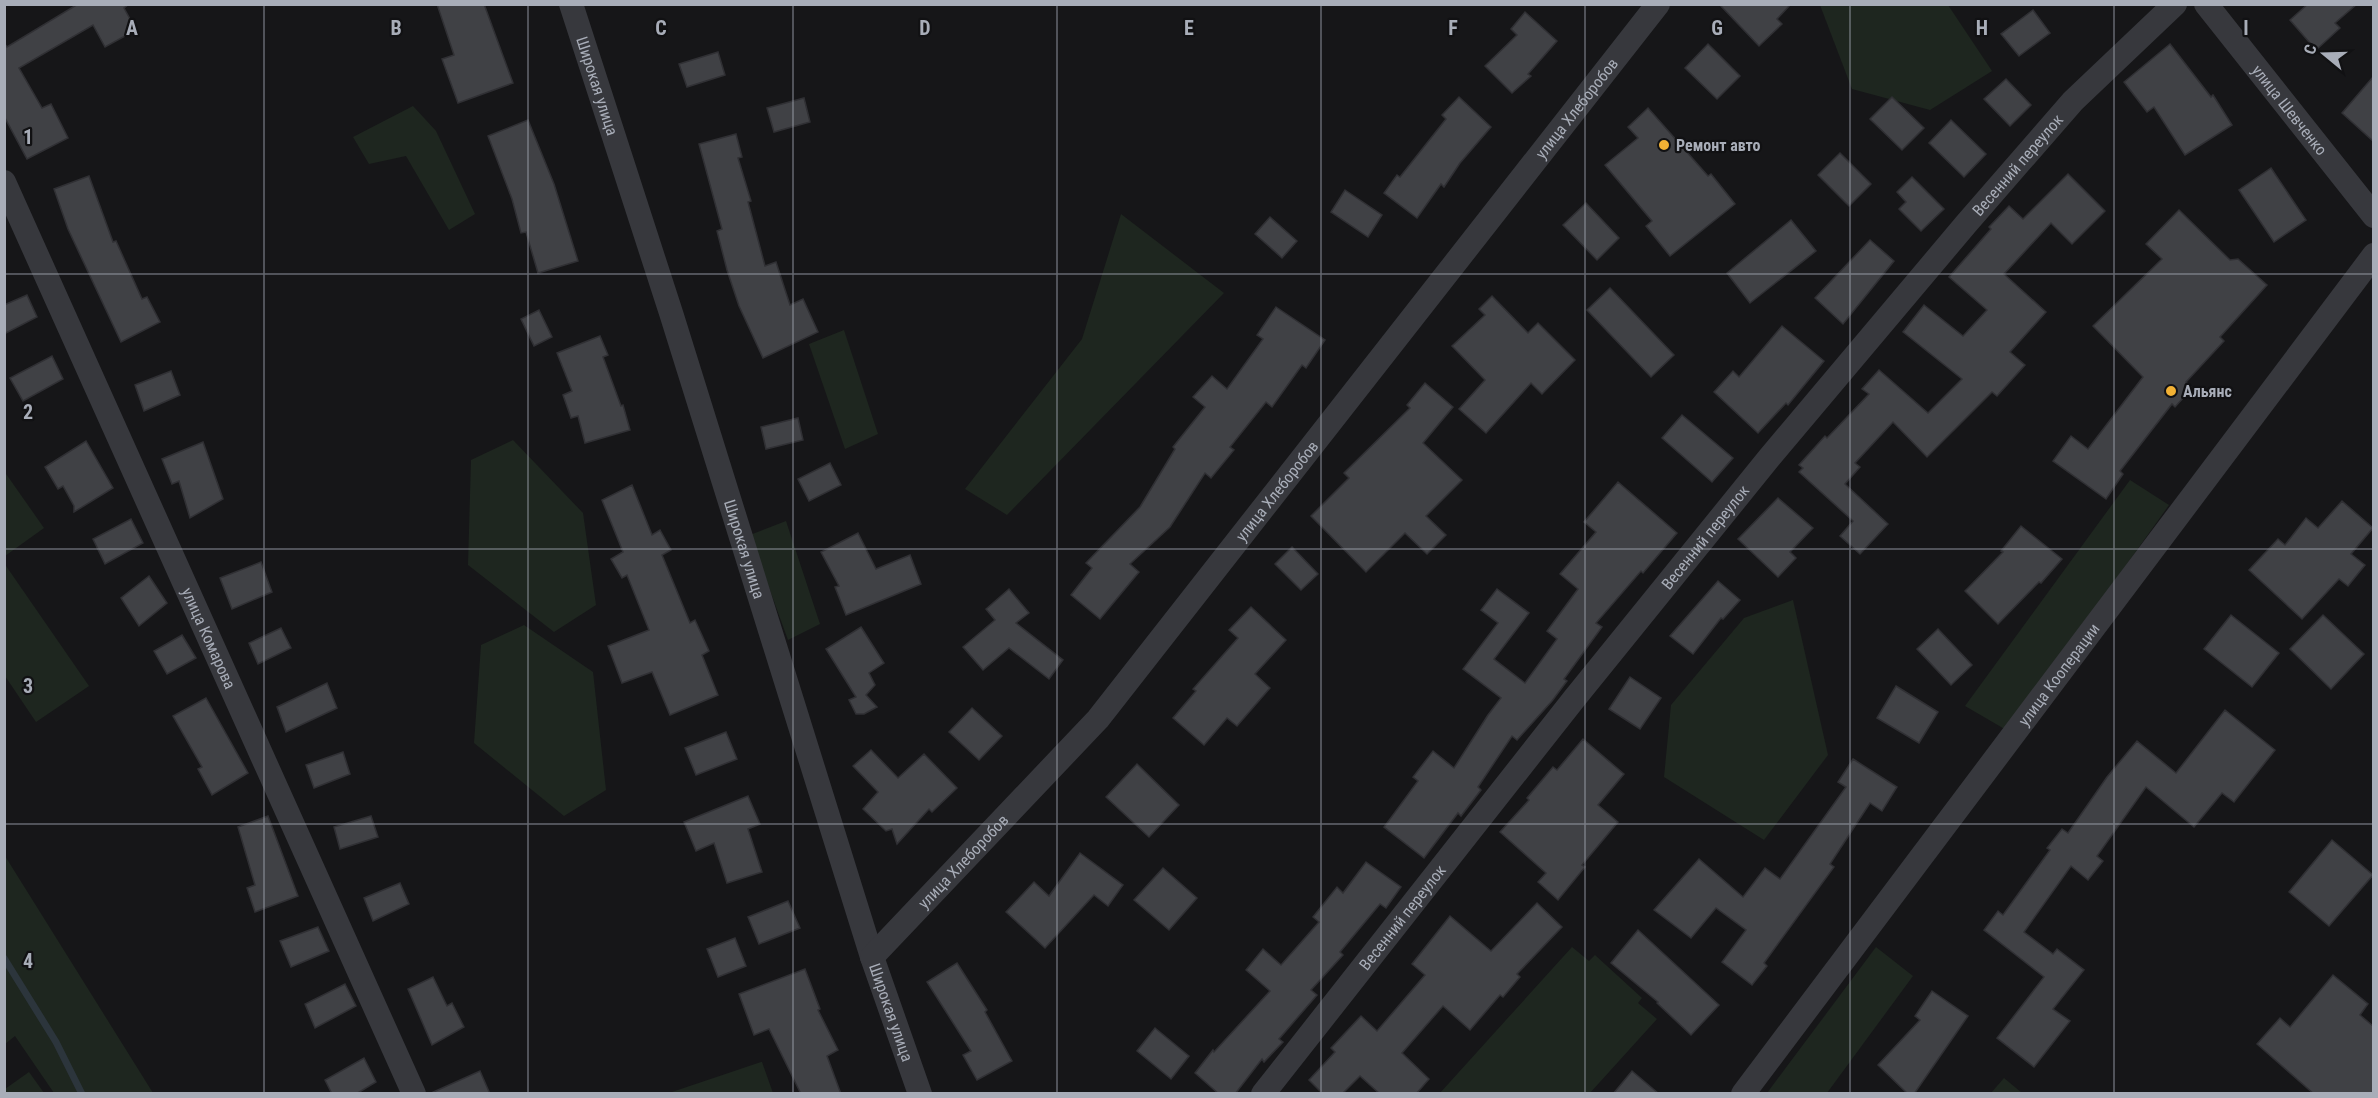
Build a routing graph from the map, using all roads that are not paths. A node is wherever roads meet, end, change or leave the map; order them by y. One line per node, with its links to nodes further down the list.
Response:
1 (571, 4): 8 (street, Широкая улица)
2 (1658, 4): 8 (street, улица Хлеборобов)
3 (2175, 4): 11 (street, Весенний переулок)
4 (2206, 4): 6 (street, улица Шевченко)
5 (4, 182): 9 (street, улица Комарова)
6 (2373, 216)
7 (2373, 255): 12 (street, улица Кооперации)
8 (872, 957): 10 (street, Широкая улица)
9 (414, 1094)
10 (920, 1094)
11 (1263, 1094)
12 (1743, 1094)

